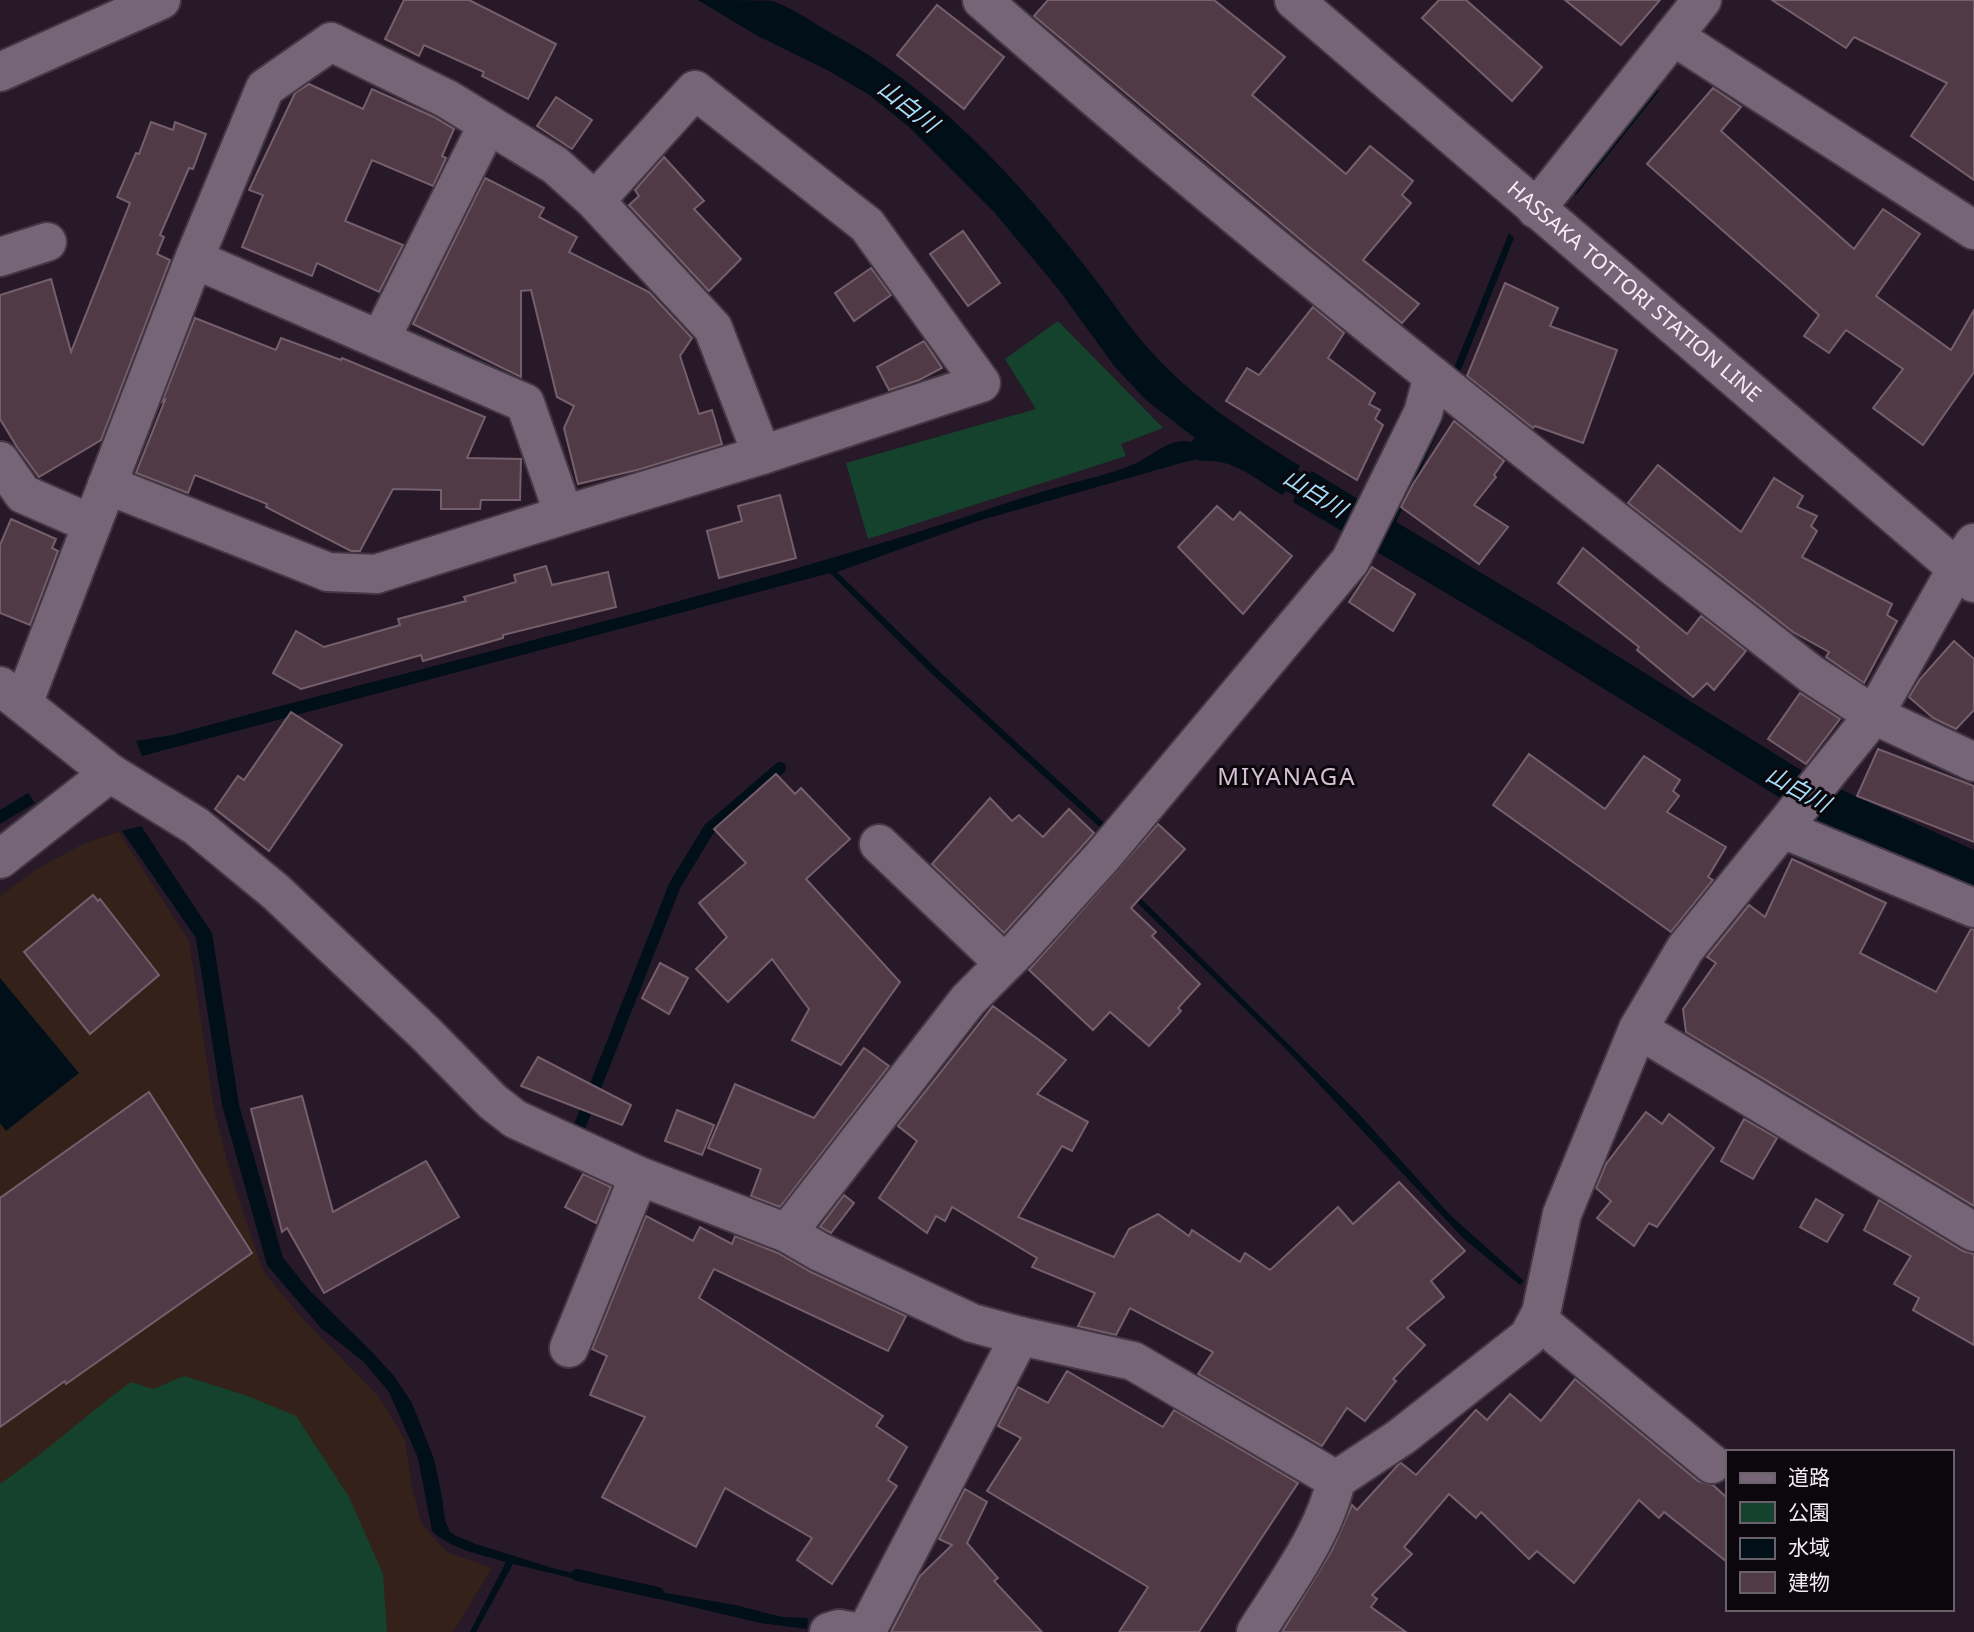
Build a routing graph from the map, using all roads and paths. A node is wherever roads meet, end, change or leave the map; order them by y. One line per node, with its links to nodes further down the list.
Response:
1 (161, 0): 6 (street)
2 (982, 0): 15 (street)
3 (1294, 0): 9 (street, HASSAKA TOTTORI STATION LINE)
4 (1702, 0): 5 (street)
5 (1673, 36): 9 (street); 10 (street)
6 (0, 72)
7 (488, 124): 8 (street); 13 (street); 14 (street)
8 (594, 201): 16 (street); 16 (street)
9 (1536, 209): 21 (street, HASSAKA TOTTORI STATION LINE)
10 (1974, 230)
11 (47, 242): 12 (street)
12 (0, 257)
13 (194, 259): 14 (street); 18 (street)
14 (380, 340): 19 (street)
15 (1433, 376): 23 (street); 30 (street)
16 (762, 455): 19 (street)
17 (0, 461): 20 (street)
18 (107, 485): 19 (street); 20 (street)
19 (564, 515)
20 (92, 524): 22 (street)
21 (1968, 565): 23 (street)
22 (11, 695): 25 (street)
23 (1874, 715): 24 (street); 26 (street)
24 (1974, 762)
25 (110, 773): 28 (street); 32 (street)
26 (1783, 829): 29 (street); 31 (street)
27 (879, 844): 30 (street)
28 (0, 859)
29 (1974, 908)
30 (1004, 964): 34 (street)
31 (1638, 1029): 33 (street); 35 (street)
32 (639, 1176): 34 (street); 37 (street)
33 (1974, 1232)
34 (787, 1233): 36 (street)
35 (1538, 1321): 38 (street); 39 (street)
36 (1020, 1336): 39 (street); 42 (street)
37 (569, 1348)
38 (1712, 1464)
39 (1336, 1480): 43 (street)
40 (829, 1632): 41 (street)
41 (855, 1632)
42 (866, 1632)
43 (1256, 1632)

